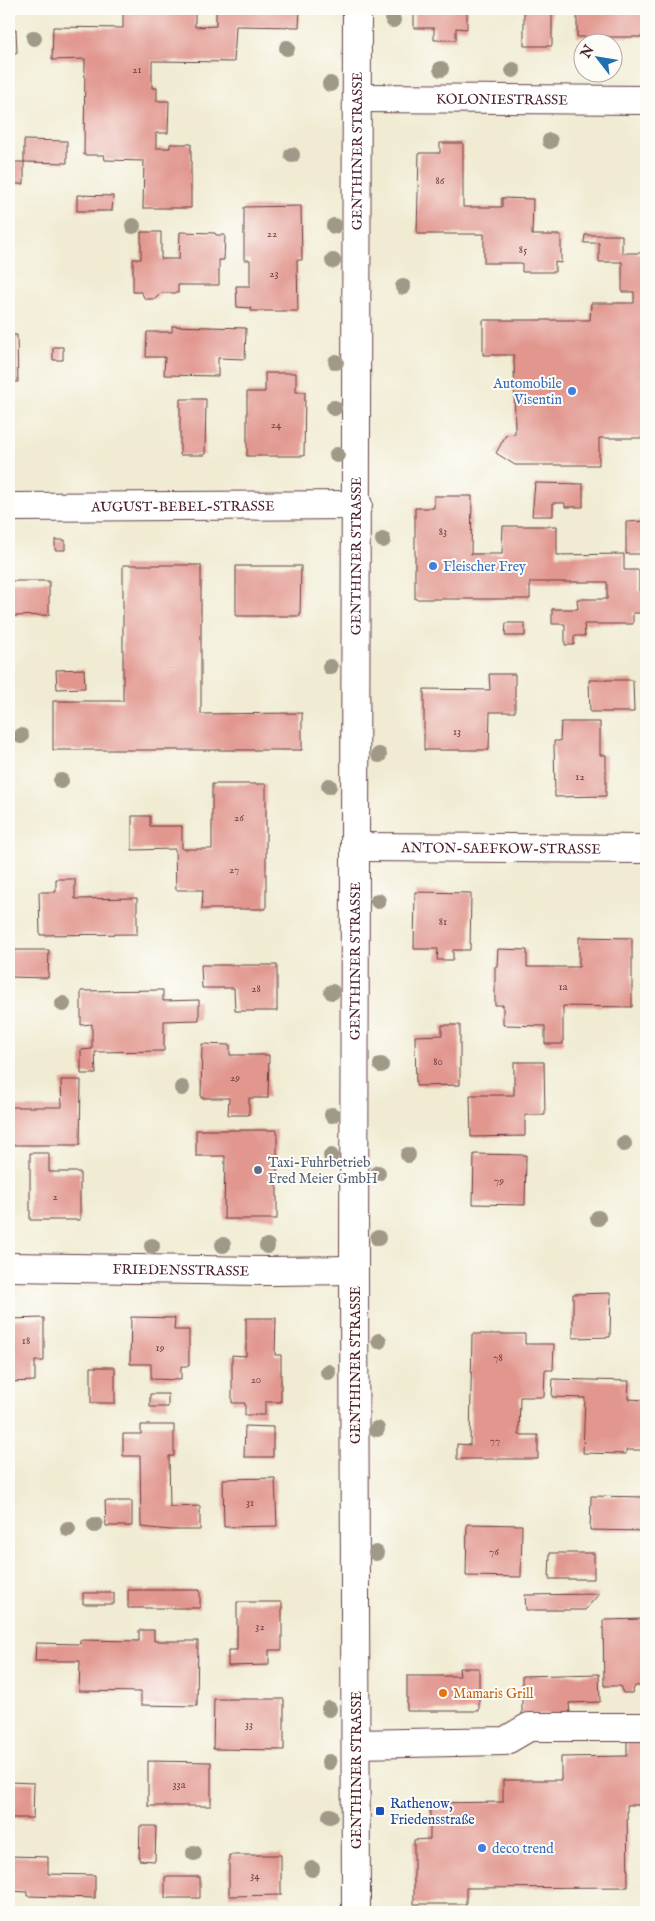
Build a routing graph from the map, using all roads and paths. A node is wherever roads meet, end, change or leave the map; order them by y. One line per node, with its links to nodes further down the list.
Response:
1 (357, 9): 2 (main road, GENTHINER STRASSE)
2 (358, 98): 3 (main road, KOLONIESTRASSE); 4 (main road, GENTHINER STRASSE)
3 (646, 100)
4 (358, 505): 5 (main road, AUGUST-BEBEL-STRASSE); 6 (main road, GENTHINER STRASSE)
5 (9, 507)
6 (356, 847): 7 (main road, ANTON-SAEFKOW-STRASSE); 9 (main road, GENTHINER STRASSE)
7 (646, 849)
8 (9, 1267): 9 (main road, FRIEDENSSTRASSE)
9 (354, 1270): 11 (main road, GENTHINER STRASSE)
10 (646, 1727): 11 (main road)
11 (356, 1744): 12 (main road, GENTHINER STRASSE)
12 (356, 1912)

